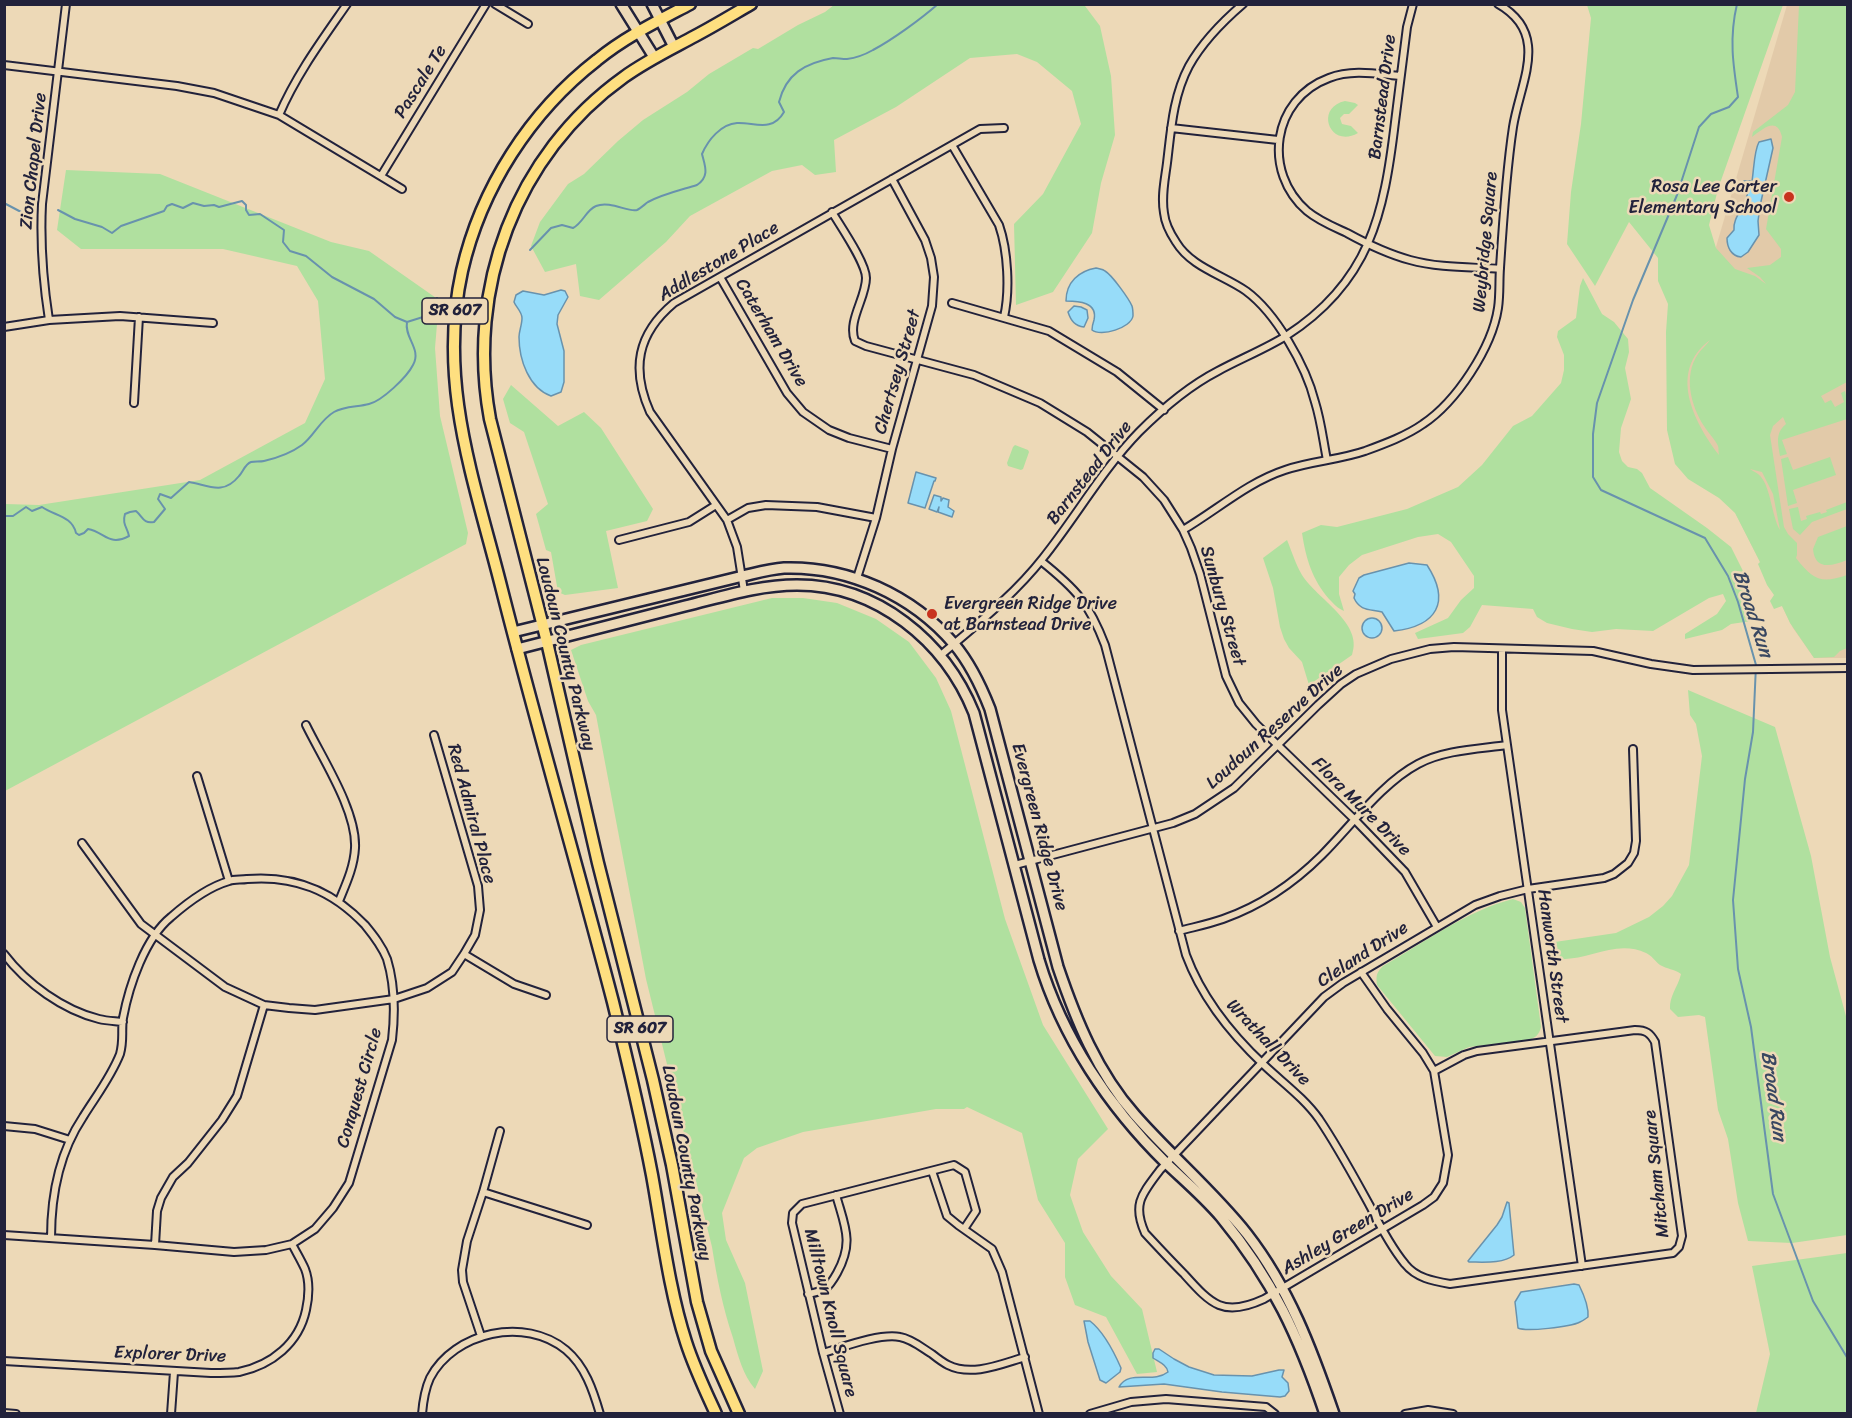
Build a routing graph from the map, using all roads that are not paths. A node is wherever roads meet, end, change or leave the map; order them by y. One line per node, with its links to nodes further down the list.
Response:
1 (66, 4): 18 (street, Zion Chapel Drive)
2 (347, 4): 20 (street)
3 (486, 4): 25 (street, Pascale Te)
4 (495, 4): 13 (street)
5 (621, 4): 14 (street)
6 (652, 4): 12 (street)
7 (690, 4): 12 (main road, Loudoun County Parkway / SR 607)
8 (751, 4): 15 (main road, Loudoun County Parkway / SR 607)
9 (1243, 4): 22 (street)
10 (1413, 4): 19 (street, Barnstead Drive)
11 (1498, 4): 30 (street, Weybridge Square)
12 (661, 19): 14 (main road, Loudoun County Parkway / SR 607); 15 (street)
13 (528, 24)
14 (639, 32): 16 (street); 55 (main road, Loudoun County Parkway / SR 607)
15 (674, 46): 16 (main road, Loudoun County Parkway / SR 607)
16 (654, 57): 54 (main road, Loudoun County Parkway / SR 607)
17 (4, 65): 18 (street)
18 (58, 72): 20 (street); 35 (street, Zion Chapel Drive)
19 (1400, 76): 23 (street); 29 (street, Barnstead Drive)
20 (279, 115): 25 (street)
21 (1004, 128): 24 (street, Addlestone Place)
22 (1171, 128): 23 (street); 38 (street)
23 (1278, 140): 29 (street)
24 (952, 145): 26 (street, Addlestone Place); 34 (street)
25 (381, 176): 27 (street)
26 (892, 179): 28 (street, Addlestone Place); 39 (street, Chertsey Street)
27 (402, 189)
28 (832, 212): 31 (street, Addlestone Place); 39 (street, Sunbury Street)
29 (1368, 244): 30 (street); 38 (street, Barnstead Drive)
30 (1500, 269): 44 (street, Weybridge Square)
31 (720, 277): 42 (street, Caterham Drive); 45 (street, Addlestone Place)
32 (952, 303): 34 (street)
33 (139, 317): 35 (street); 36 (street); 40 (street)
34 (1004, 317): 41 (street)
35 (49, 320): 37 (street)
36 (213, 322)
37 (4, 327)
38 (1284, 337): 41 (street, Barnstead Drive); 44 (street)
39 (918, 361): 42 (street, Chertsey Street); 43 (street, Sunbury Street)
40 (134, 403)
41 (1164, 410): 43 (street, Barnstead Drive)
42 (892, 450): 46 (street, Chertsey Street)
43 (1118, 456): 48 (street, Sunbury Street); 50 (street, Barnstead Drive)
44 (1327, 460): 48 (street, Weybridge Square)
45 (716, 505): 47 (street, Addlestone Place); 49 (street)
46 (876, 518): 47 (street); 52 (street, Chertsey Street)
47 (727, 520): 51 (street, Addlestone Place)
48 (1183, 530): 64 (street, Sunbury Street)
49 (618, 540)
50 (1041, 561): 57 (street, Barnstead Drive); 69 (street, Wrathall Drive)
51 (743, 576): 52 (street, Evergreen Ridge Drive); 53 (street, Addlestone Place); 54 (street, Evergreen Ridge Drive)
52 (857, 578): 57 (street, Evergreen Ridge Drive)
53 (744, 591): 56 (street, Evergreen Ridge Drive); 60 (street, Evergreen Ridge Drive)
54 (542, 625): 55 (street, Evergreen Ridge Drive); 56 (main road, Loudoun County Parkway / SR 607)
55 (513, 632): 58 (main road, Loudoun County Parkway / SR 607)
56 (547, 642): 58 (street, Evergreen Ridge Drive); 117 (main road, Loudoun County Parkway / SR 607)
57 (954, 644): 60 (street, Barnstead Drive); 71 (street, Evergreen Ridge Drive)
58 (517, 649): 116 (main road, Loudoun County Parkway / SR 607)
59 (1503, 649): 61 (street, Loudoun Reserve Drive); 64 (street, Loudoun Reserve Drive); 65 (street, Hanworth Street)
60 (941, 655): 72 (street, Evergreen Ridge Drive)
61 (1848, 668)
62 (306, 725): 75 (street)
63 (434, 735): 80 (street, Red Admiral Place)
64 (1277, 745): 68 (street, Flora Mure Drive); 69 (street, Loudoun Reserve Drive)
65 (1507, 745): 68 (street); 74 (street, Hanworth Street)
66 (1633, 749): 74 (street, Cleland Drive)
67 (197, 776): 73 (street)
68 (1356, 820): 76 (street, Flora Mure Drive); 77 (street)
69 (1153, 828): 71 (street, Loudoun Reserve Drive); 77 (street, Wrathall Drive)
70 (82, 843): 78 (street, Red Admiral Place)
71 (1030, 861): 72 (street, Loudoun Reserve Drive); 92 (street, Evergreen Ridge Drive)
72 (1015, 865): 92 (street, Evergreen Ridge Drive)
73 (229, 881): 75 (street, Conquest Circle); 78 (street, Conquest Circle)
74 (1528, 889): 76 (street, Cleland Drive); 86 (street, Hanworth Street)
75 (339, 901): 83 (street, Conquest Circle)
76 (1437, 927): 81 (street, Cleland Drive)
77 (1179, 931): 87 (street, Wrathall Drive)
78 (155, 934): 84 (street, Red Admiral Place); 85 (street, Conquest Circle)
79 (4, 954): 85 (street)
80 (464, 954): 82 (street); 83 (street, Red Admiral Place)
81 (1360, 972): 87 (street, Cleland Drive); 88 (street, Ashley Green Drive)
82 (546, 995)
83 (394, 999): 84 (street, Red Admiral Place); 101 (street, Conquest Circle)
84 (264, 1005): 102 (street)
85 (123, 1022): 91 (street, Conquest Circle)
86 (1549, 1041): 88 (street, Mitcham Square); 103 (street, Hanworth Street); 103 (street, Mitcham Square)
87 (1262, 1063): 92 (street, Cleland Drive); 98 (street, Wrathall Drive)
88 (1434, 1071): 98 (street, Ashley Green Drive)
89 (4, 1126): 91 (street)
90 (500, 1131): 94 (street)
91 (70, 1140): 100 (street, Conquest Circle)
92 (1170, 1159): 104 (street, Evergreen Ridge Drive); 104 (street, Ashley Green Drive)
93 (932, 1171): 95 (street, Milltown Knoll Square); 97 (street); 97 (street, Milltown Knoll Square)
94 (483, 1192): 96 (street); 106 (street)
95 (836, 1195): 105 (street); 105 (street, Milltown Knoll Square)
96 (586, 1226)
97 (964, 1229): 108 (street)
98 (1383, 1230): 103 (street, Mitcham Square); 104 (street, Ashley Green Drive)
99 (4, 1235): 100 (street, Conquest Circle)
100 (51, 1238): 102 (street, Conquest Circle)
101 (292, 1244): 102 (street, Conquest Circle); 110 (street, Explorer Drive)
102 (155, 1245)
103 (1582, 1266)
104 (1279, 1290): 122 (street, Evergreen Ridge Drive); 123 (street, Evergreen Ridge Drive)
105 (808, 1294): 107 (street, Milltown Knoll Square)
106 (482, 1336): 114 (street); 115 (street)
107 (822, 1353): 108 (street); 118 (street, Milltown Knoll Square)
108 (1025, 1357): 119 (street)
109 (4, 1361): 110 (street, Explorer Drive)
110 (174, 1371): 113 (street)
111 (4, 1413): 112 (street)
112 (16, 1413)
113 (171, 1413)
114 (422, 1413)
115 (600, 1413)
116 (716, 1413)
117 (739, 1413)
118 (840, 1413)
119 (1039, 1413)
120 (1090, 1413): 121 (street)
121 (1275, 1413)
122 (1324, 1413)
123 (1334, 1413)
124 (1405, 1413): 125 (street)
125 (1453, 1413)

